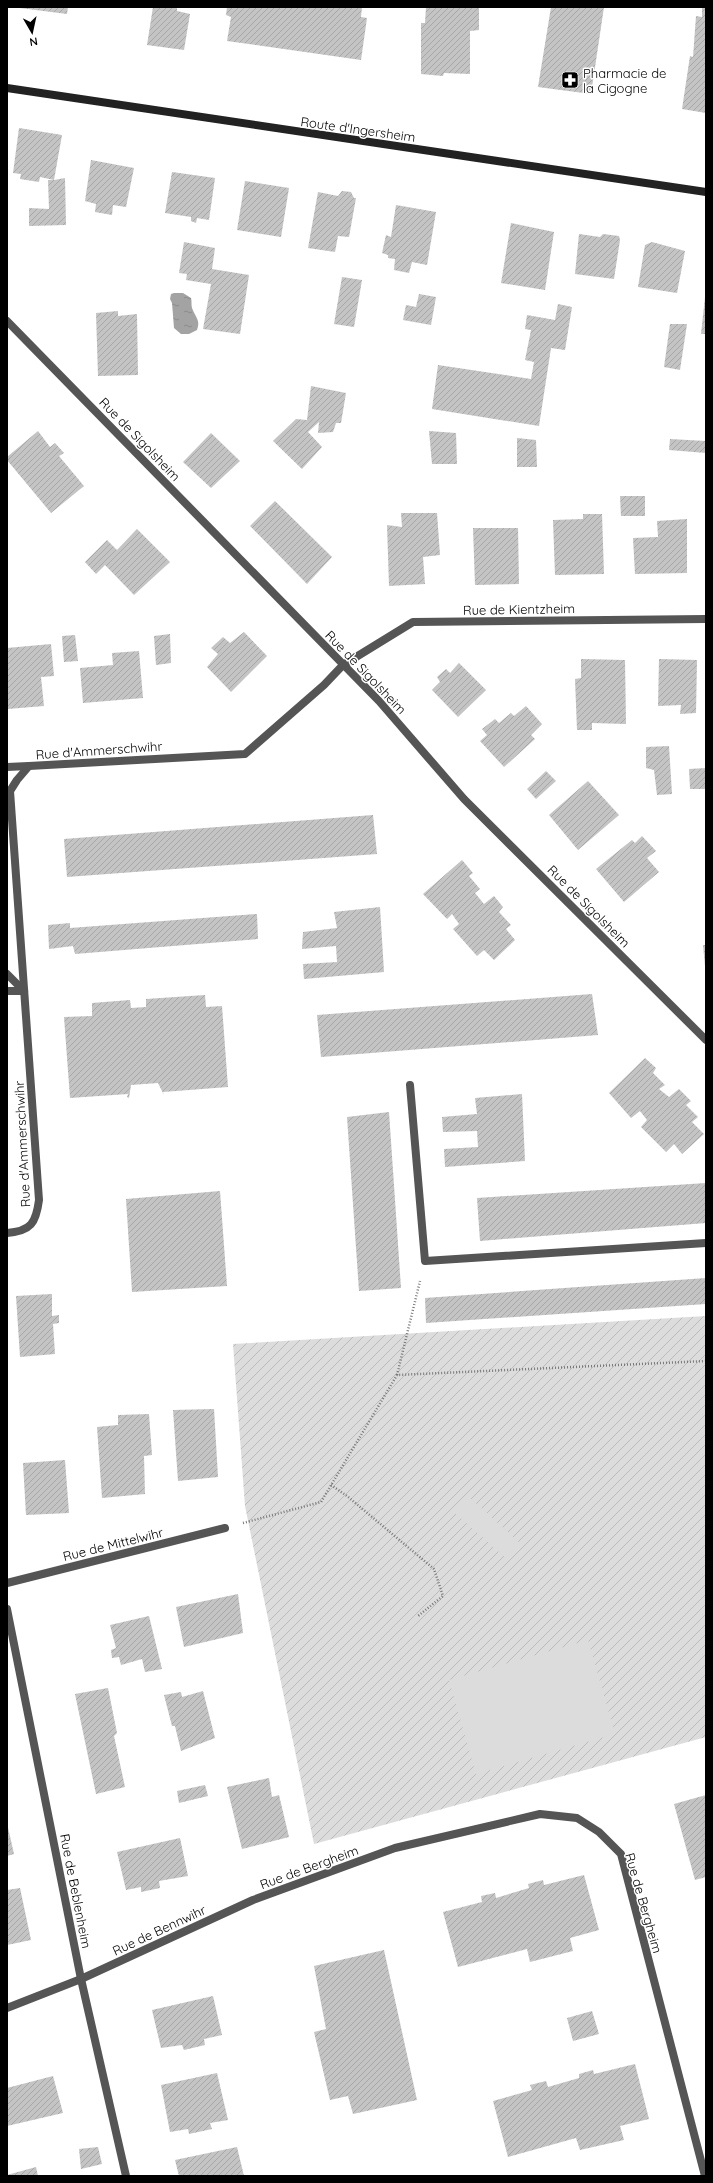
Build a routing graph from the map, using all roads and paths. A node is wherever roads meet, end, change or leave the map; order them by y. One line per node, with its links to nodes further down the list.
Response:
1 (7, 88): 2 (main road, Route d'Ingersheim)
2 (706, 192)
3 (7, 321): 5 (street, Rue de Sigolsheim)
4 (706, 619): 5 (street, Rue de Kientzheim)
5 (343, 665): 6 (street, Rue d'Ammerschwihr); 11 (street, Rue de Sigolsheim)
6 (29, 766): 7 (street); 9 (street, Rue d'Ammerschwihr)
7 (7, 767)
8 (7, 974): 9 (street)
9 (24, 991): 10 (street); 13 (street, Rue d'Ammerschwihr)
10 (7, 992)
11 (706, 1040)
12 (410, 1085): 15 (street)
13 (7, 1233)
14 (706, 1243): 15 (street)
15 (426, 1261): 17 (path)
16 (706, 1360): 17 (path)
17 (397, 1375): 18 (path)
18 (331, 1485): 19 (path); 22 (path)
19 (225, 1528): 20 (street, Rue de Mittelwihr)
20 (7, 1583)
21 (7, 1609): 24 (street, Rue de Beblenheim)
22 (418, 1616)
23 (253, 1900): 24 (street, Rue de Bennwihr); 27 (street, Rue de Bergheim)
24 (82, 1979): 25 (street, Rue de Bennwihr); 26 (street, Rue de Beblenheim)
25 (7, 2008)
26 (126, 2176)
27 (705, 2176)

